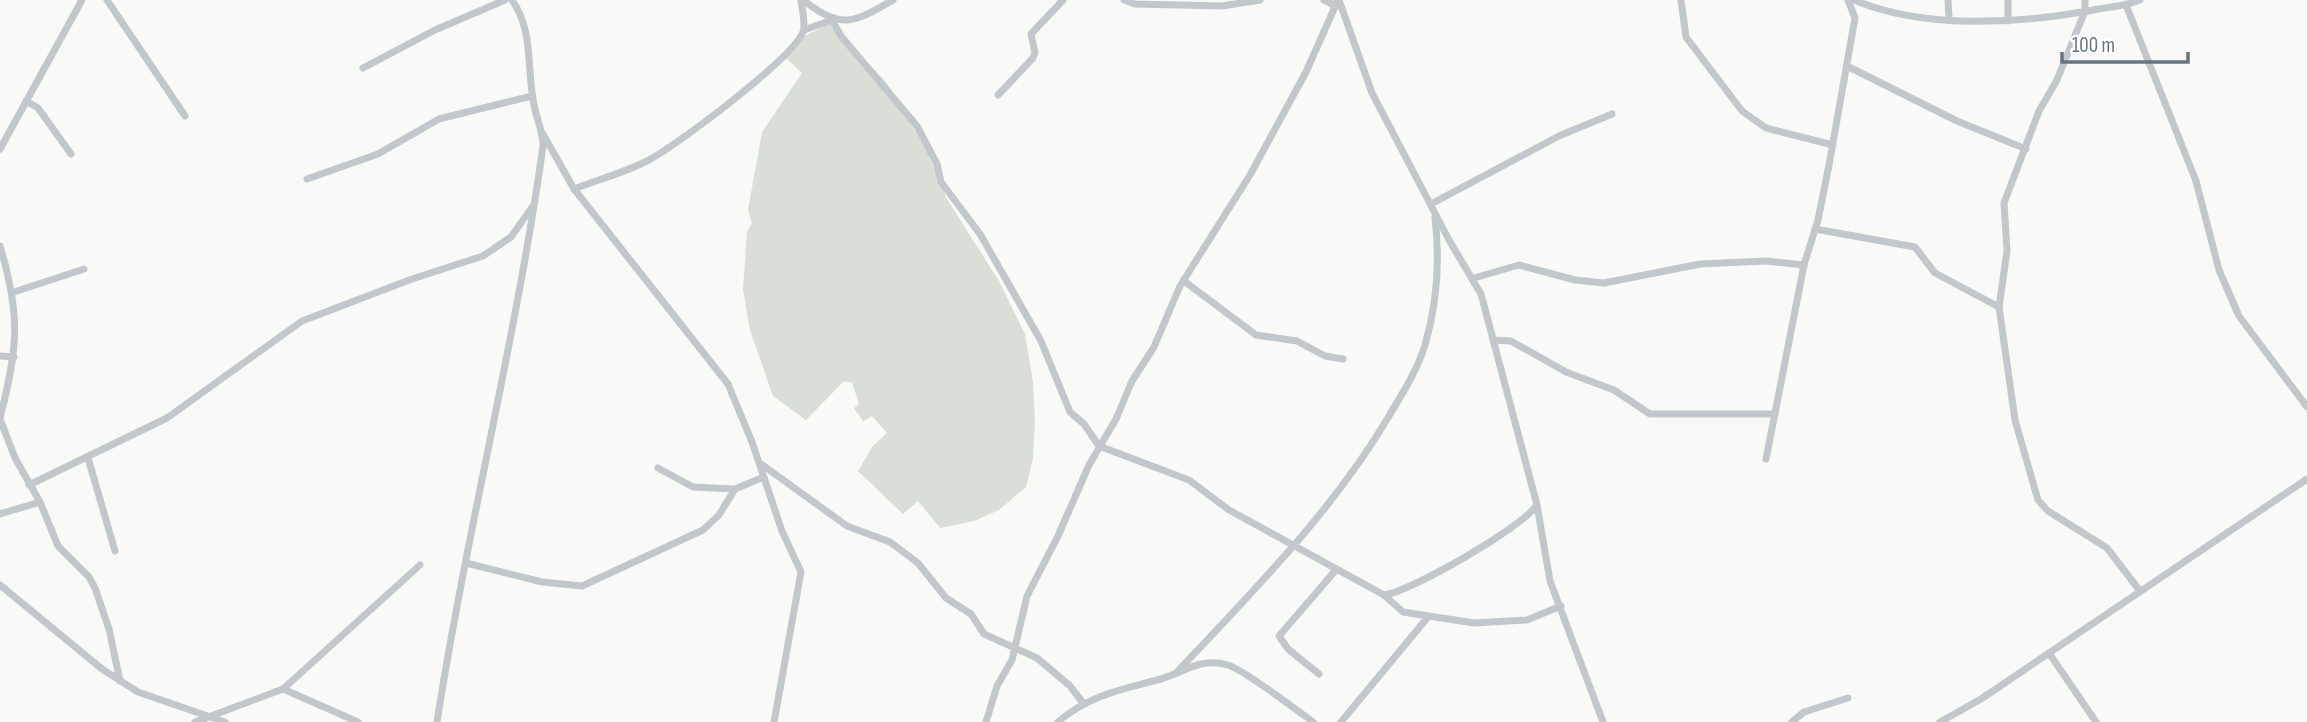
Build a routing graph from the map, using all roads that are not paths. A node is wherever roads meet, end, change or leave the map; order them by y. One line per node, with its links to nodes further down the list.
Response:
1 (82, 0): 29 (street)
2 (107, 0): 31 (street)
3 (505, 0): 26 (street)
4 (512, 0): 28 (street)
5 (802, 0): 22 (street); 24 (street)
6 (893, 0): 22 (street)
7 (1063, 0): 27 (street)
8 (1124, 0): 9 (street)
9 (1260, 0)
10 (1324, 0): 16 (street)
11 (1681, 0): 33 (street)
12 (1948, 0): 21 (street)
13 (2008, 0): 23 (street)
14 (2085, 0): 19 (street)
15 (2140, 0): 18 (street)
16 (1338, 2): 40 (street); 46 (street)
17 (1858, 2): 20 (street); 20 (street); 21 (street)
18 (2126, 5): 19 (street); 53 (street)
19 (2085, 11): 23 (street); 35 (street)
20 (1856, 18): 25 (street)
21 (1950, 18): 23 (street)
22 (832, 20): 24 (street); 56 (street)
23 (2008, 22)
24 (804, 30): 38 (street)
25 (1847, 66): 33 (street); 35 (street)
26 (363, 68)
27 (998, 95)
28 (532, 96): 32 (street); 37 (street)
29 (26, 101): 34 (street); 36 (street)
30 (1612, 114): 40 (street)
31 (185, 116)
32 (543, 134): 38 (street); 39 (street)
33 (1833, 145): 41 (street)
34 (0, 147)
35 (2026, 149): 48 (street)
36 (71, 154)
37 (307, 179)
38 (574, 189): 59 (street)
39 (535, 202): 57 (street); 70 (street)
40 (1432, 207): 45 (street); 68 (street)
41 (1815, 229): 43 (street); 48 (street)
42 (0, 246): 47 (street)
43 (1804, 265): 45 (street); 54 (street)
44 (85, 269): 47 (street)
45 (1474, 278): 49 (street)
46 (1184, 281): 52 (street); 56 (street)
47 (13, 292): 51 (street)
48 (1998, 307): 74 (street)
49 (1493, 340): 54 (street); 66 (street)
50 (0, 356): 51 (street)
51 (14, 357): 55 (street)
52 (1343, 359)
53 (2307, 407)
54 (1775, 414): 58 (street)
55 (0, 418): 63 (street)
56 (1099, 446): 68 (street); 78 (street)
57 (88, 458): 63 (street); 69 (street)
58 (1766, 459)
59 (760, 464): 61 (street); 78 (street)
60 (658, 468): 64 (street)
61 (764, 477): 64 (street); 91 (street)
62 (2307, 479): 74 (street)
63 (29, 485): 65 (street)
64 (735, 489): 70 (street)
65 (40, 502): 67 (street); 82 (street)
66 (1537, 505): 75 (street); 76 (street)
67 (0, 514)
68 (1292, 545): 72 (street); 80 (street)
69 (115, 551)
70 (466, 563): 90 (street)
71 (421, 565): 83 (street)
72 (1335, 571): 75 (street); 81 (street)
73 (0, 585): 82 (street)
74 (2140, 591): 79 (street)
75 (1384, 596): 77 (street)
76 (1561, 606): 77 (street); 96 (street)
77 (1428, 617): 95 (street)
78 (1016, 648): 85 (street); 92 (street)
79 (2049, 653): 98 (street); 99 (street)
80 (1178, 671): 85 (street); 94 (street)
81 (1319, 674)
82 (120, 681): 86 (street)
83 (282, 689): 86 (street); 89 (street)
84 (1847, 698): 97 (street)
85 (1083, 703): 93 (street)
86 (213, 715): 87 (street); 88 (street)
87 (195, 722)
88 (225, 722)
89 (358, 722)
90 (437, 722)
91 (774, 722)
92 (986, 722)
93 (1058, 722)
94 (1312, 722)
95 (1341, 722)
96 (1603, 722)
97 (1792, 722)
98 (1940, 722)
99 (2096, 722)

